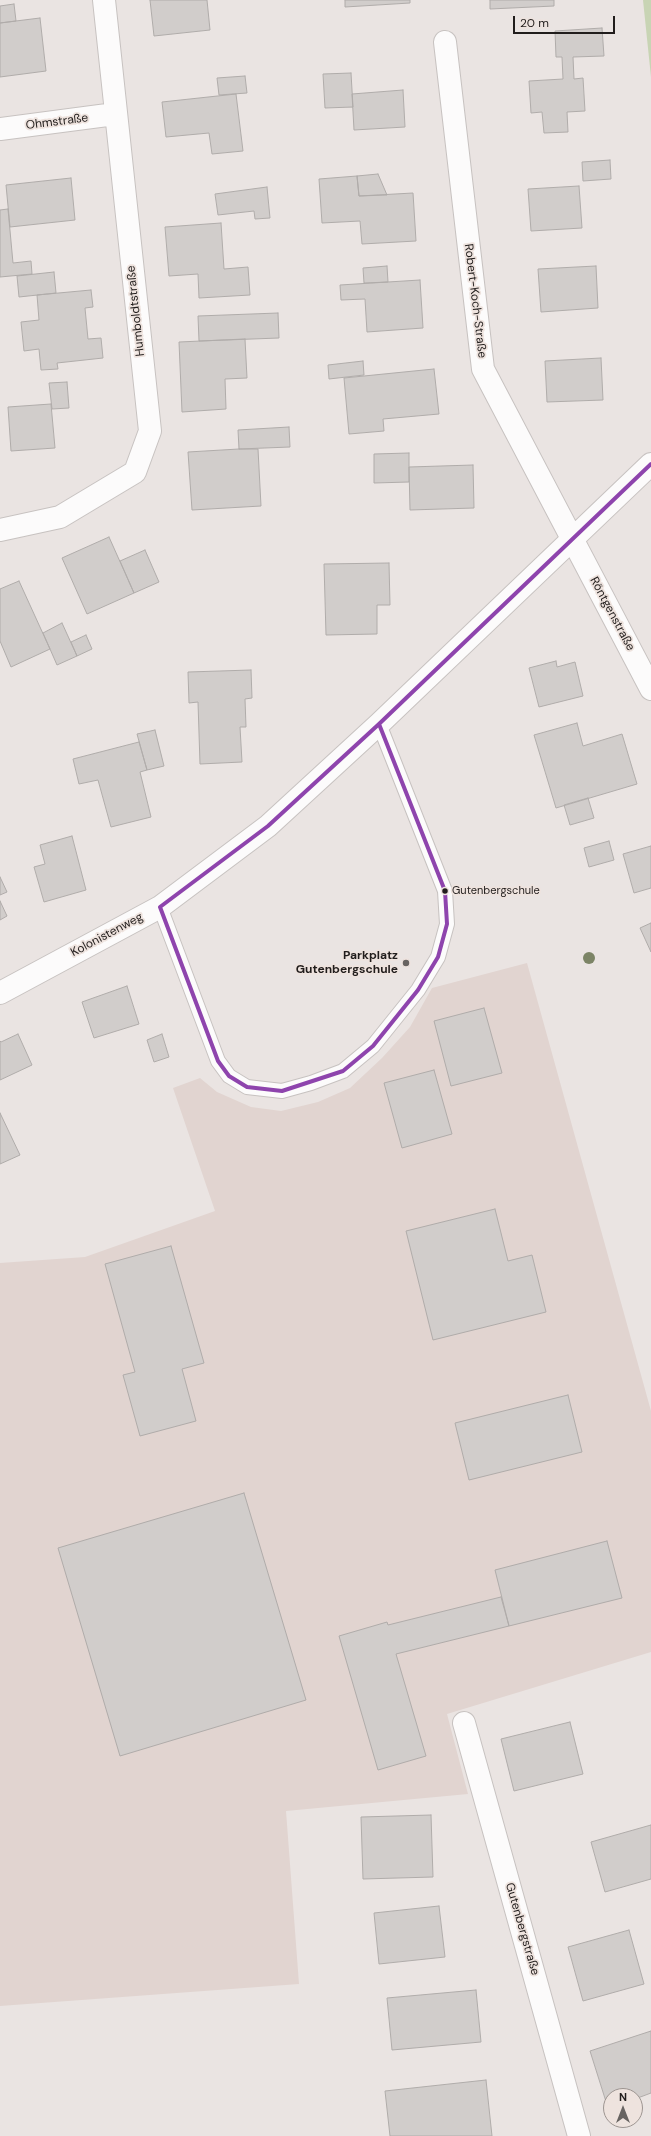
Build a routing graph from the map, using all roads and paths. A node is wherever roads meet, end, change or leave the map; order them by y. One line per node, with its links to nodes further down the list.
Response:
1 (104, 0): 3 (street, Humboldtstraße)
2 (444, 42): 7 (street, Robert-Koch-Straße)
3 (115, 114): 4 (street, Ohmstraße); 6 (street, Humboldtstraße)
4 (0, 129)
5 (651, 464): 7 (street, Kolonistenweg)
6 (0, 530)
7 (572, 539): 8 (street, Röntgenstraße); 9 (street, Kolonistenweg)
8 (651, 689)
9 (379, 724): 10 (street, Kolonistenweg); 10 (lane)
10 (160, 907): 11 (street, Kolonistenweg)
11 (0, 993)
12 (464, 1723): 13 (street, Gutenbergstraße)
13 (579, 2136)

